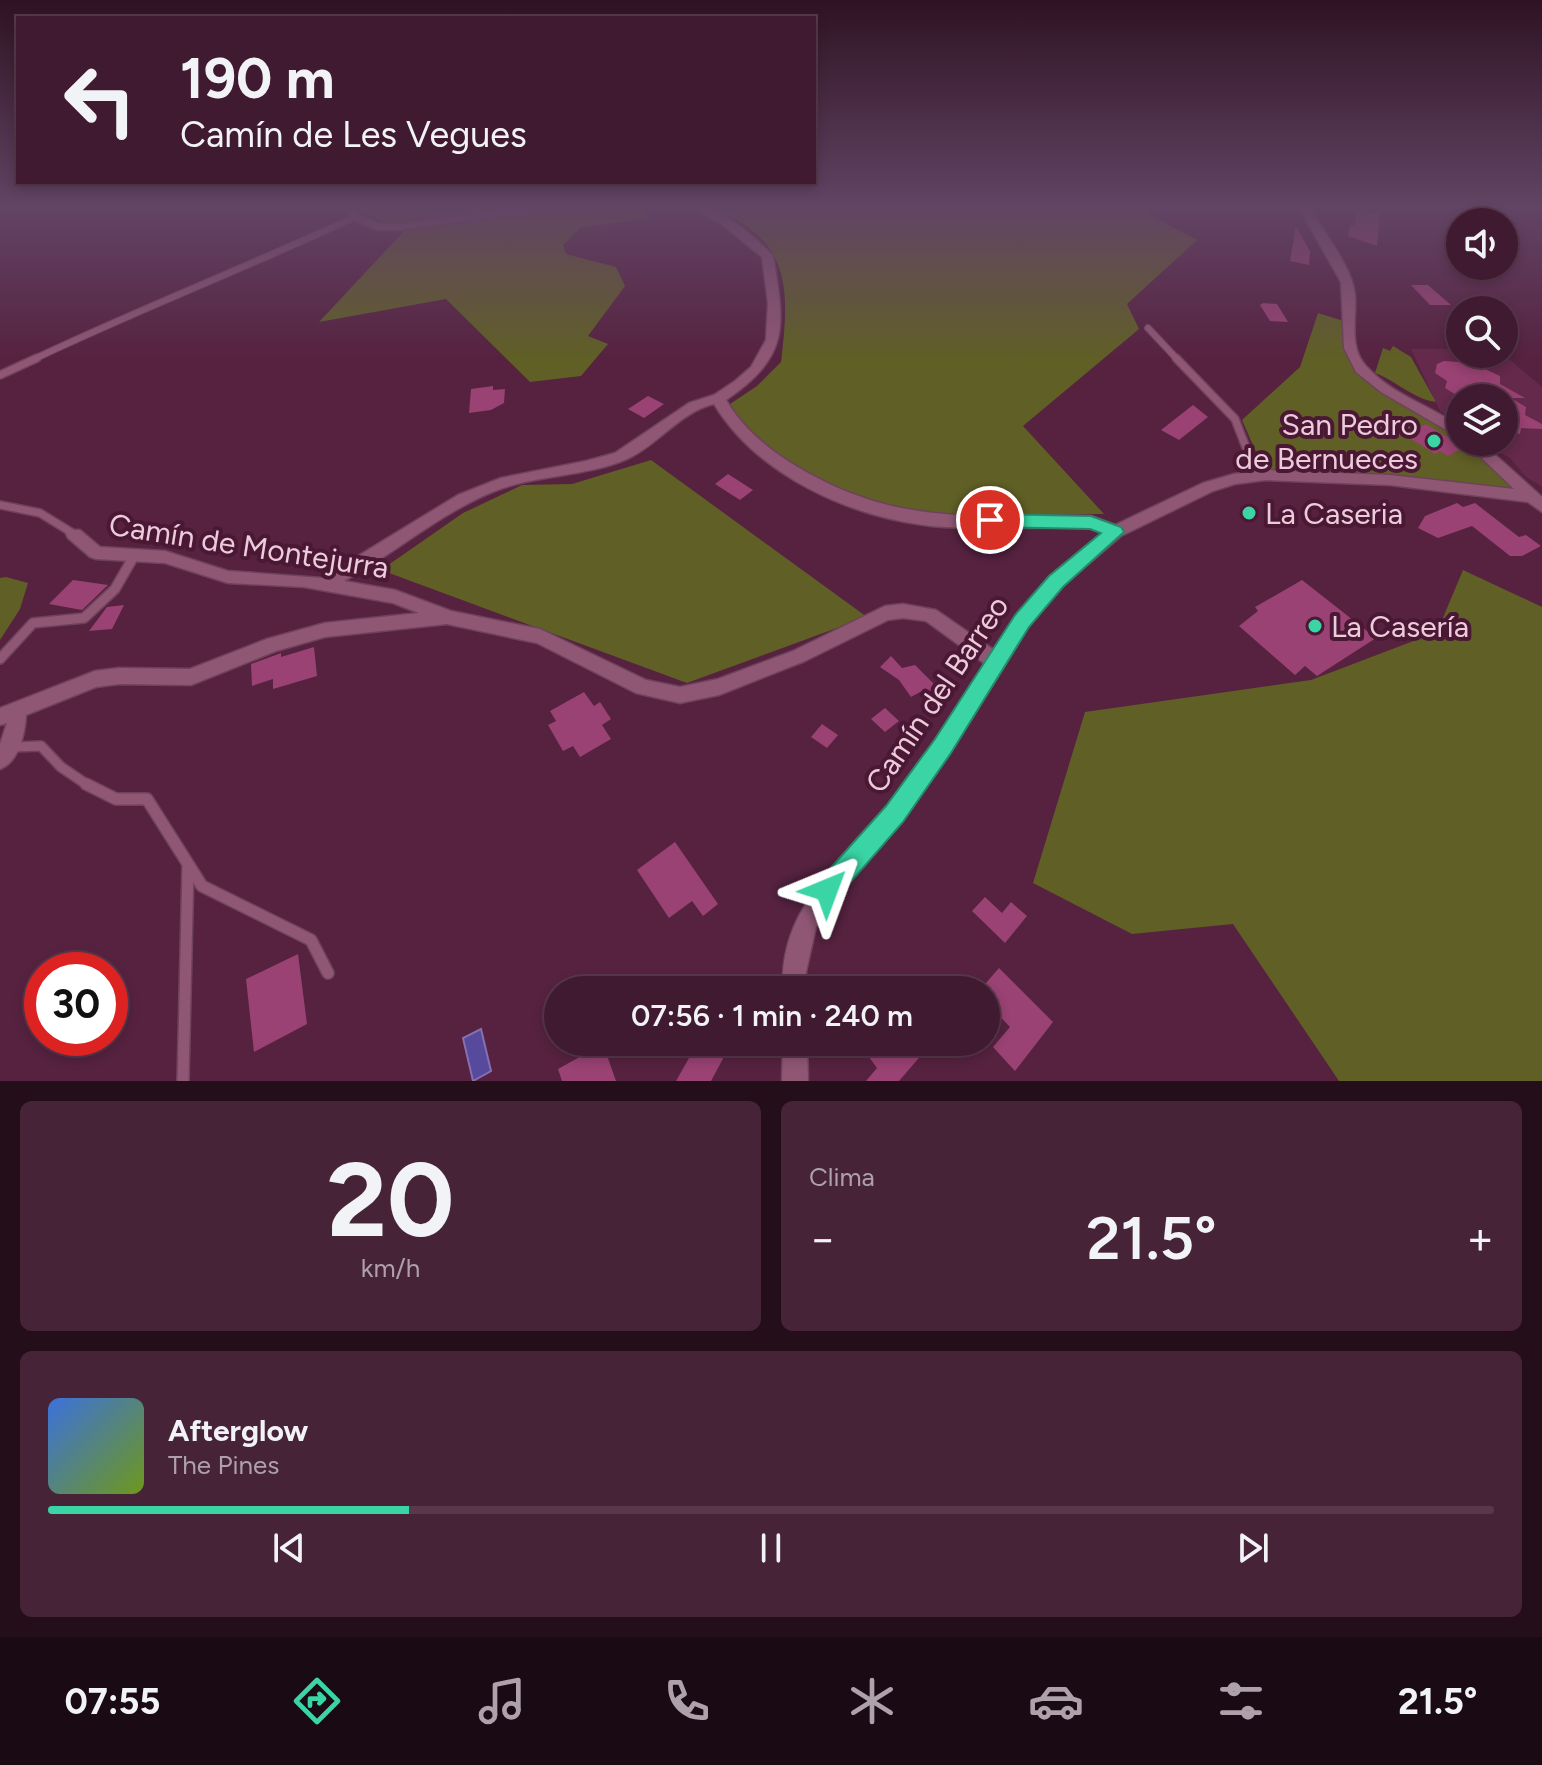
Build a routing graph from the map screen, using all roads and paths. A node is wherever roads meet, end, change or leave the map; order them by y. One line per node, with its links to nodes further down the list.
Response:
1 (264, 258): 5 (lane)
2 (767, 258): 6 (street)
3 (1332, 258): 7 (street)
4 (1148, 328): 9 (lane)
5 (0, 375)
6 (718, 399): 12 (street); 15 (street)
7 (1446, 424)
8 (1487, 456): 10 (street)
9 (1257, 476): 10 (street, Camín del Barreo); 12 (street, Camín del Barreo)
10 (1538, 502)
11 (0, 505): 13 (lane)
12 (1115, 532): 18 (street, Camín del Barreo)
13 (74, 534): 14 (street, Camín de Montejurra)
14 (134, 556): 15 (street, Camín de Montejurra); 17 (lane)
15 (323, 585): 16 (street, Camín de Montejurra)
16 (450, 618): 18 (street, Camín de Montejurra); 19 (street)
17 (0, 659)
18 (995, 661): 23 (street, Camín del Barreo)
19 (8, 713): 20 (street)
20 (6, 753): 21 (lane)
21 (189, 866): 22 (lane); 25 (lane)
22 (328, 973)
23 (794, 976)
24 (795, 1056): 26 (street)
25 (183, 1081)
26 (795, 1081)

